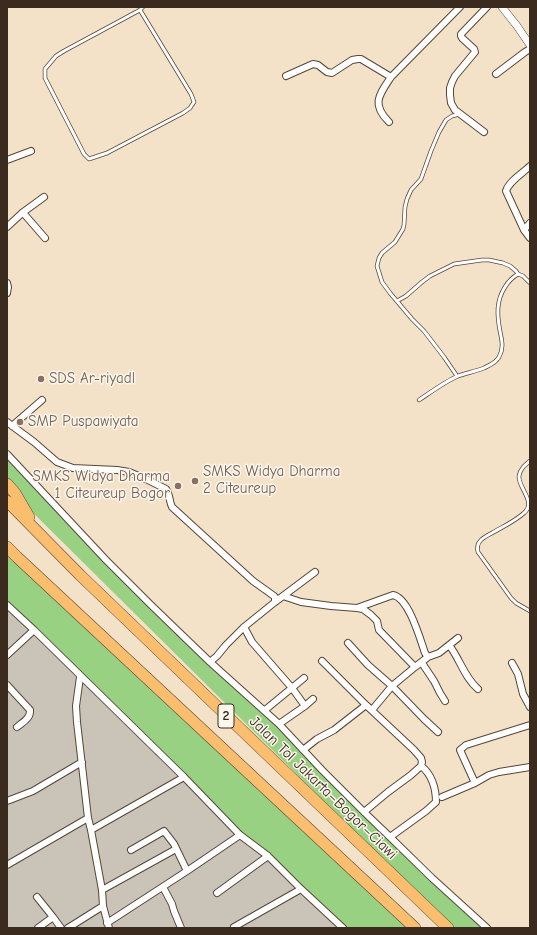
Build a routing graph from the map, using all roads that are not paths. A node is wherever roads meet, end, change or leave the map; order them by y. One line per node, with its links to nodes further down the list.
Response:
1 (143, 7): 5 (lane)
2 (460, 7): 10 (street)
3 (487, 7): 11 (street)
4 (502, 7): 6 (street)
5 (140, 10): 5 (lane)
6 (530, 45)
7 (530, 50): 8 (street)
8 (496, 74)
9 (286, 76): 10 (street)
10 (391, 76): 12 (street)
11 (460, 114): 13 (street); 28 (lane)
12 (389, 122)
13 (484, 132)
14 (31, 151): 15 (street)
15 (7, 160)
16 (530, 166): 21 (street)
17 (44, 197): 18 (street)
18 (22, 213): 20 (street); 22 (street)
19 (530, 223): 21 (street)
20 (7, 227)
21 (524, 230): 23 (street)
22 (45, 238)
23 (530, 238)
24 (518, 274): 26 (lane); 28 (lane); 29 (lane)
25 (7, 283): 27 (street)
26 (530, 283)
27 (7, 293)
28 (397, 301): 29 (lane)
29 (457, 376): 31 (lane)
30 (42, 400): 32 (street)
31 (419, 400)
32 (9, 424): 41 (street)
33 (7, 454): 53 (street)
34 (530, 461): 44 (lane)
35 (7, 484): 37 (highway)
36 (7, 501): 37 (highway, Jalan Tol Jakarta–Bogor–Ciawi / 2)
37 (39, 533): 108 (highway, Jalan Tol Jakarta–Bogor–Ciawi / 2)
38 (7, 549): 107 (highway, 2)
39 (315, 572): 40 (street)
40 (283, 596): 41 (street); 43 (street)
41 (275, 602): 45 (street)
42 (7, 605): 46 (street)
43 (357, 608): 51 (street); 56 (street)
44 (530, 611)
45 (244, 628): 53 (street); 61 (street)
46 (34, 630): 50 (street); 57 (street)
47 (458, 638): 49 (street)
48 (348, 643): 60 (street)
49 (449, 645): 51 (street); 62 (street)
50 (7, 655)
51 (428, 657): 54 (street)
52 (322, 661): 65 (street)
53 (210, 662): 68 (street)
54 (422, 663): 56 (street); 64 (street)
55 (512, 663): 67 (street)
56 (415, 667): 60 (street)
57 (80, 677): 75 (street); 78 (street)
58 (304, 678): 61 (street)
59 (7, 685): 72 (street)
60 (392, 686): 69 (street); 73 (street)
61 (292, 688): 66 (street); 68 (street)
62 (478, 689)
63 (314, 699): 66 (street)
64 (445, 701)
65 (366, 705): 69 (street); 74 (street)
66 (306, 706): 70 (street)
67 (530, 707)
68 (265, 710): 70 (street)
69 (372, 710): 76 (street)
70 (279, 724): 74 (street)
71 (530, 725): 79 (street)
72 (17, 727)
73 (438, 732)
74 (303, 750): 82 (street)
75 (82, 762): 81 (street); 83 (street)
76 (421, 766): 82 (street); 86 (street)
77 (530, 767): 79 (street)
78 (184, 777): 84 (street); 85 (street)
79 (476, 782): 80 (street)
80 (442, 797)
81 (7, 801)
82 (364, 812): 86 (street)
83 (88, 818): 84 (street); 90 (street)
84 (91, 830): 94 (street)
85 (240, 835): 89 (street); 91 (street)
86 (390, 837): 109 (street)
87 (176, 849): 88 (street); 91 (street); 94 (street)
88 (131, 850)
89 (268, 856): 93 (street); 95 (street)
90 (7, 865)
91 (187, 871): 92 (street)
92 (163, 887): 99 (street); 105 (street)
93 (301, 889): 101 (street); 106 (street)
94 (102, 890): 97 (street)
95 (217, 893)
96 (37, 897): 98 (street)
97 (103, 906): 99 (street); 104 (street)
98 (53, 917): 100 (street); 103 (street)
99 (108, 925)
100 (44, 926): 102 (street)
101 (234, 927)
102 (38, 928)
103 (61, 928)
104 (68, 928)
105 (181, 928)
106 (343, 928)
107 (414, 928)
108 (448, 928)
109 (487, 928)

